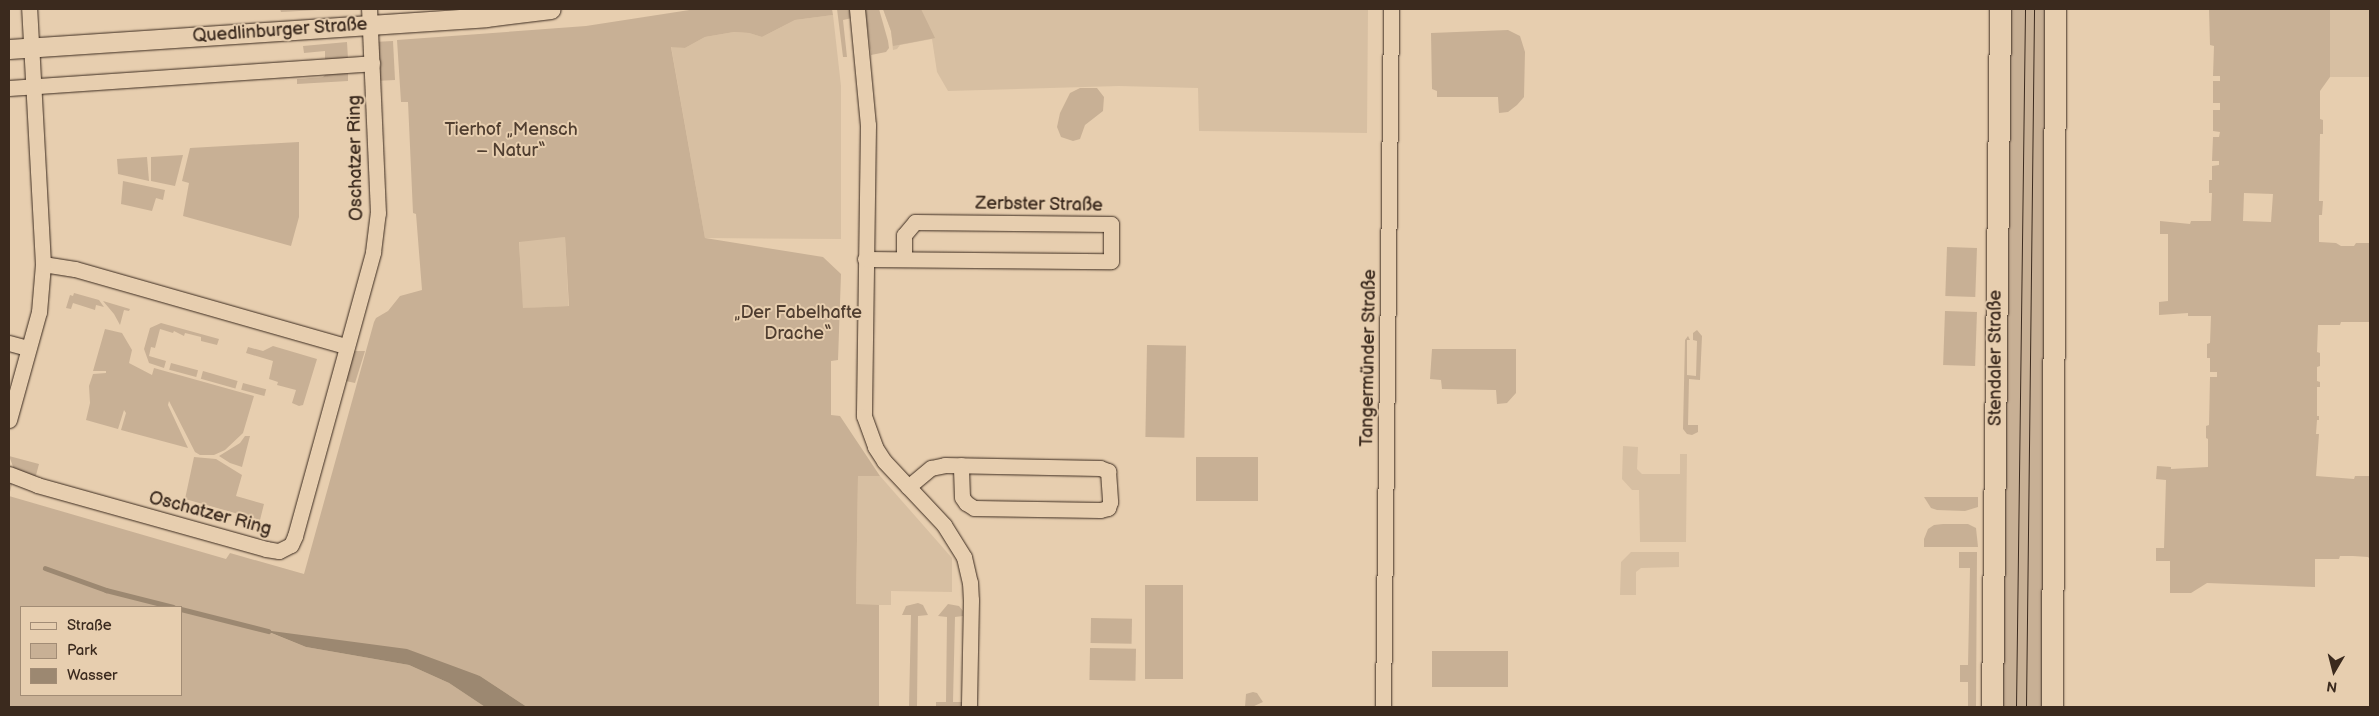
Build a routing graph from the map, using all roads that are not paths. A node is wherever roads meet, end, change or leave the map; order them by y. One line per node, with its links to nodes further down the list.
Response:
1 (29, 9): 8 (street)
2 (551, 9): 7 (street, Quedlinburger Straße)
3 (857, 9): 13 (street)
4 (1391, 9): 24 (street, Tangermünder Straße)
5 (2000, 9): 25 (main road, Stendaler Straße)
6 (2055, 9): 26 (main road)
7 (369, 17): 8 (street, Quedlinburger Straße); 10 (street, Oschatzer Ring)
8 (31, 48): 9 (street, Quedlinburger Straße); 11 (street)
9 (9, 49)
10 (372, 63): 11 (street); 17 (street, Oschatzer Ring)
11 (33, 86): 12 (street); 15 (street)
12 (9, 88)
13 (865, 259): 14 (street, Zerbster Straße); 22 (street)
14 (904, 259): 14 (street, Zerbster Straße)
15 (43, 264): 17 (street); 18 (street)
16 (9, 343): 18 (street)
17 (346, 346): 21 (street, Oschatzer Ring)
18 (28, 348): 19 (street)
19 (9, 420)
20 (961, 465): 20 (street); 22 (street)
21 (9, 474)
22 (908, 487): 23 (street)
23 (969, 707)
24 (1383, 707)
25 (1992, 707)
26 (2052, 707)

